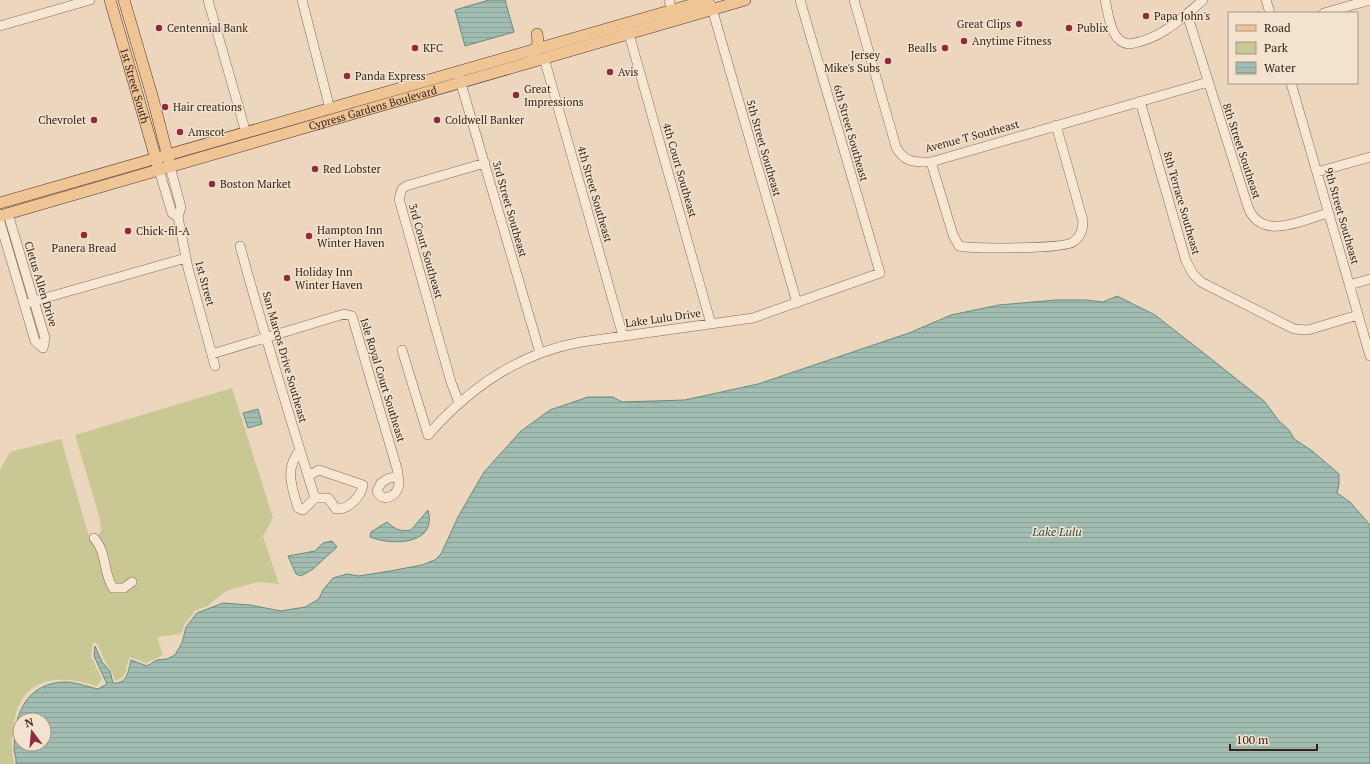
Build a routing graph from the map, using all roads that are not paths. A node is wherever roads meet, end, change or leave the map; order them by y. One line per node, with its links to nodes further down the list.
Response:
1 (90, 0): 18 (street)
2 (110, 0): 33 (main road, 1st Street South)
3 (124, 0): 33 (main road, 1st Street South)
4 (208, 0): 32 (street)
5 (302, 0): 29 (street)
6 (745, 0): 13 (main road, Cypress Gardens Boulevard)
7 (800, 0): 45 (street, 6th Street Southeast)
8 (854, 0): 35 (street, Avenue T Southeast)
9 (1105, 0): 17 (street)
10 (1203, 0): 17 (street)
11 (1266, 0): 15 (street)
12 (1370, 0): 16 (street)
13 (710, 3): 14 (main road, Cypress Gardens Boulevard); 49 (street, 5th Street Southeast)
14 (672, 10): 19 (main road, Cypress Gardens Boulevard)
15 (1270, 12)
16 (1328, 12)
17 (1187, 14): 26 (street, 8th Street Southeast)
18 (0, 26)
19 (627, 28): 21 (main road, Cypress Gardens Boulevard); 23 (main road, Cypress Gardens Boulevard); 51 (street, 4th Court Southeast)
20 (537, 34): 22 (main road)
21 (575, 38): 22 (main road, Cypress Gardens Boulevard); 23 (main road)
22 (536, 49): 24 (main road); 25 (main road, Cypress Gardens Boulevard)
23 (544, 58): 24 (main road, Cypress Gardens Boulevard); 52 (street, 4th Street Southeast)
24 (504, 69): 25 (main road, Cypress Gardens Boulevard)
25 (459, 77): 29 (main road, Cypress Gardens Boulevard); 31 (main road, Cypress Gardens Boulevard); 36 (street, 3rd Street Southeast)
26 (1208, 82): 28 (street, Avenue T Southeast); 40 (street, 8th Street Southeast)
27 (1291, 84): 38 (street, 9th Street Southeast)
28 (1140, 101): 30 (street, Avenue T Southeast); 50 (street, 8th Terrace Southeast)
29 (330, 109): 31 (main road, Cypress Gardens Boulevard)
30 (1056, 125): 35 (street, Avenue T Southeast); 35 (street)
31 (288, 126): 32 (main road, Cypress Gardens Boulevard); 37 (main road)
32 (246, 133): 33 (main road, Cypress Gardens Boulevard)
33 (162, 157): 37 (main road, 1st Street South); 39 (main road, Cypress Gardens Boulevard)
34 (1370, 157): 38 (street)
35 (931, 162)
36 (485, 163): 55 (street, 3rd Street Southeast); 58 (street, 3rd Court Southeast)
37 (165, 169): 41 (main road); 44 (street, 1st Street)
38 (1317, 172): 40 (street, 9th Street Southeast)
39 (1, 200)
40 (1328, 213): 47 (street, 9th Street Southeast)
41 (4, 215): 48 (street, Cletus Allen Drive)
42 (0, 222): 48 (street, Cletus Allen Drive)
43 (240, 246): 53 (street, San Marcos Drive Southeast)
44 (186, 258): 48 (street); 57 (street, 1st Street)
45 (880, 274): 49 (street, Lake Lulu Drive)
46 (1370, 279): 47 (street)
47 (1349, 285): 50 (street, 9th Street Southeast)
48 (29, 303)
49 (797, 303): 51 (street, Lake Lulu Drive)
50 (1358, 315): 56 (street, 9th Street Southeast)
51 (711, 324): 52 (street, Lake Lulu Drive)
52 (623, 336): 55 (street, Lake Lulu Drive)
53 (266, 337): 57 (street, Isle Royal Court Southeast); 59 (street, San Marcos Drive Southeast); 61 (street, Isle Royal Court Southeast)
54 (402, 350): 58 (street)
55 (540, 353): 58 (street, Lake Lulu Drive)
56 (1370, 356)
57 (213, 359)
58 (458, 403)
59 (300, 450): 60 (street, San Marcos Drive Southeast); 62 (street)
60 (308, 476): 62 (street, San Marcos Drive Southeast); 62 (street)
61 (398, 477)
62 (315, 498)
63 (94, 538): 64 (street)
64 (132, 582)

